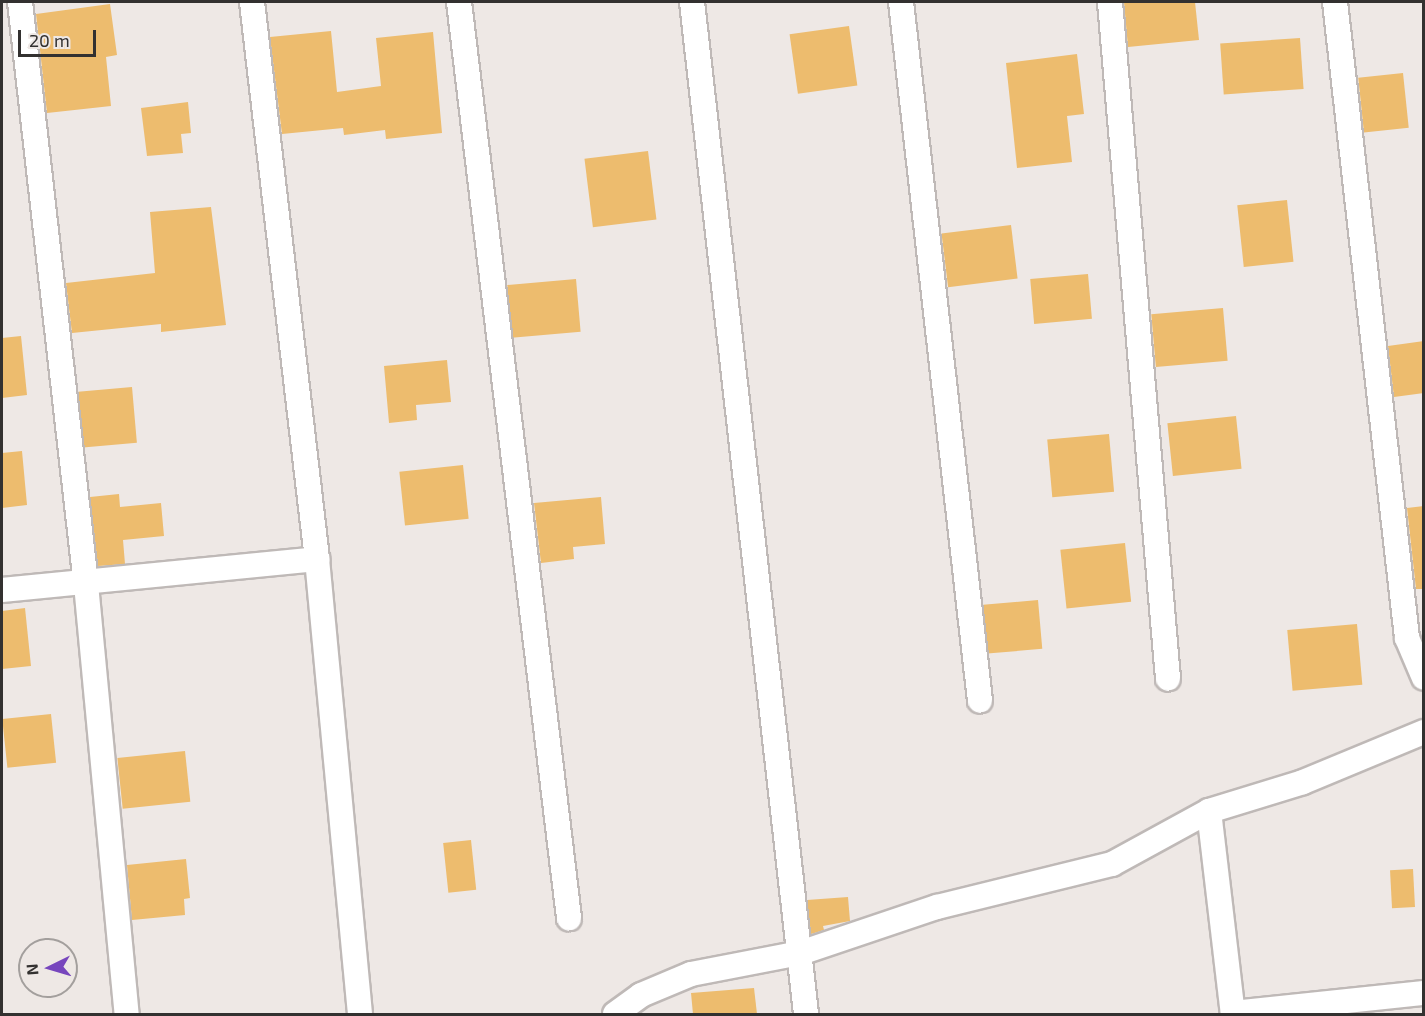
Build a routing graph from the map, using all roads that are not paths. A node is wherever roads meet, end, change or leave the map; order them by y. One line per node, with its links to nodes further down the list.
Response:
1 (20, 2): 9 (street)
2 (252, 2): 8 (street)
3 (459, 2): 16 (street)
4 (692, 2): 17 (street)
5 (902, 2): 13 (street)
6 (1110, 2): 12 (street)
7 (1335, 2): 11 (street)
8 (317, 559): 9 (street); 20 (street)
9 (86, 584): 10 (street); 19 (street)
10 (2, 590)
11 (1424, 678)
12 (1168, 679)
13 (980, 701)
14 (1424, 732): 15 (street)
15 (1209, 811): 17 (street); 23 (street)
16 (569, 918)
17 (800, 953): 21 (street); 22 (street)
18 (1424, 993): 23 (street)
19 (127, 1014)
20 (360, 1014)
21 (615, 1014)
22 (806, 1014)
23 (1233, 1014)

